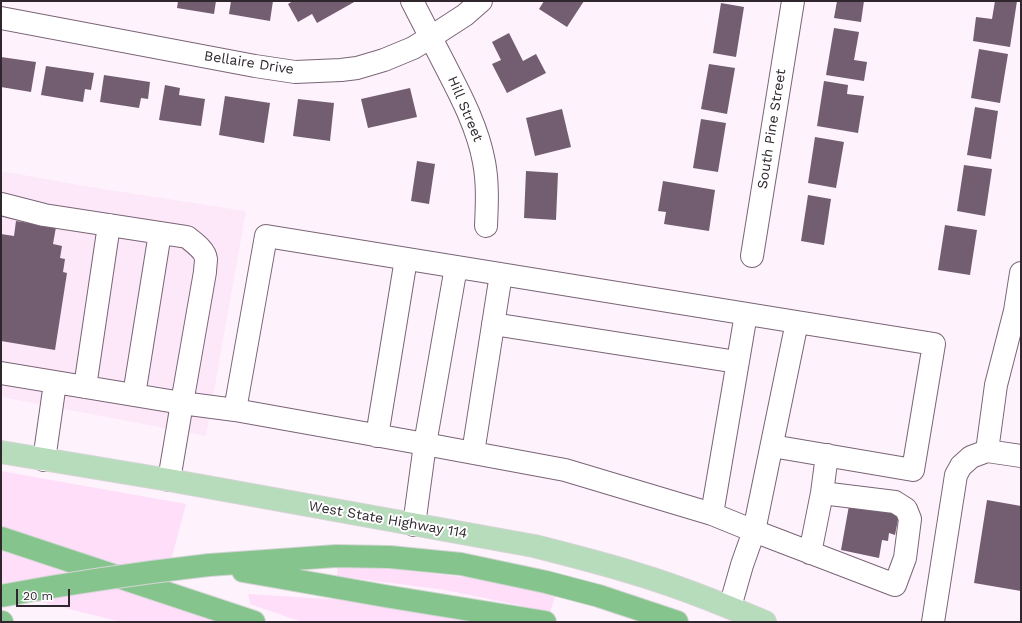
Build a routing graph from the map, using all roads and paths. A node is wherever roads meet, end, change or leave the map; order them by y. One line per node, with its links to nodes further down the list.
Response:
1 (412, 1): 5 (street, Hill Street)
2 (481, 1): 5 (street, Bellaire Drive)
3 (793, 1): 10 (street, South Pine Street)
4 (1, 18): 5 (street, Bellaire Drive)
5 (431, 37): 8 (street, Hill Street)
6 (1, 204): 7 (street)
7 (109, 225): 9 (street); 22 (street)
8 (486, 226)
9 (160, 233): 23 (street); 24 (street)
10 (752, 256)
11 (406, 259): 12 (street); 25 (street); 26 (street)
12 (456, 267): 14 (street); 27 (street)
13 (1021, 273): 18 (street)
14 (501, 274): 15 (street); 17 (street)
15 (746, 314): 16 (street); 19 (street)
16 (797, 322): 28 (street); 32 (street)
17 (493, 324): 19 (street); 31 (street)
18 (1015, 334): 29 (street)
19 (737, 362): 37 (street)
20 (1, 373): 21 (street)
21 (55, 383): 22 (street); 34 (street)
22 (85, 388): 23 (street)
23 (134, 396): 24 (street)
24 (182, 403): 25 (street); 35 (street)
25 (235, 410): 26 (street)
26 (377, 436): 27 (street)
27 (425, 444): 31 (street); 38 (street)
28 (772, 446): 32 (street); 39 (street)
29 (987, 451): 33 (street); 49 (street)
30 (1, 452): 34 (main road, West State Highway 114)
31 (474, 453): 37 (street)
32 (827, 455): 36 (street)
33 (1021, 456)
34 (44, 460): 35 (main road, West State Highway 114)
35 (169, 480): 38 (main road, West State Highway 114)
36 (822, 493): 41 (street); 41 (street)
37 (712, 514): 39 (street)
38 (414, 525): 44 (main road, West State Highway 114)
39 (754, 531): 41 (street); 44 (street)
40 (1, 538): 45 (highway)
41 (810, 553)
42 (209, 565): 43 (highway, bridge); 46 (highway); 47 (highway)
43 (1, 596)
44 (730, 607): 48 (main road, West State Highway 114)
45 (254, 622)
46 (545, 622)
47 (677, 622)
48 (765, 622)
49 (933, 622)

